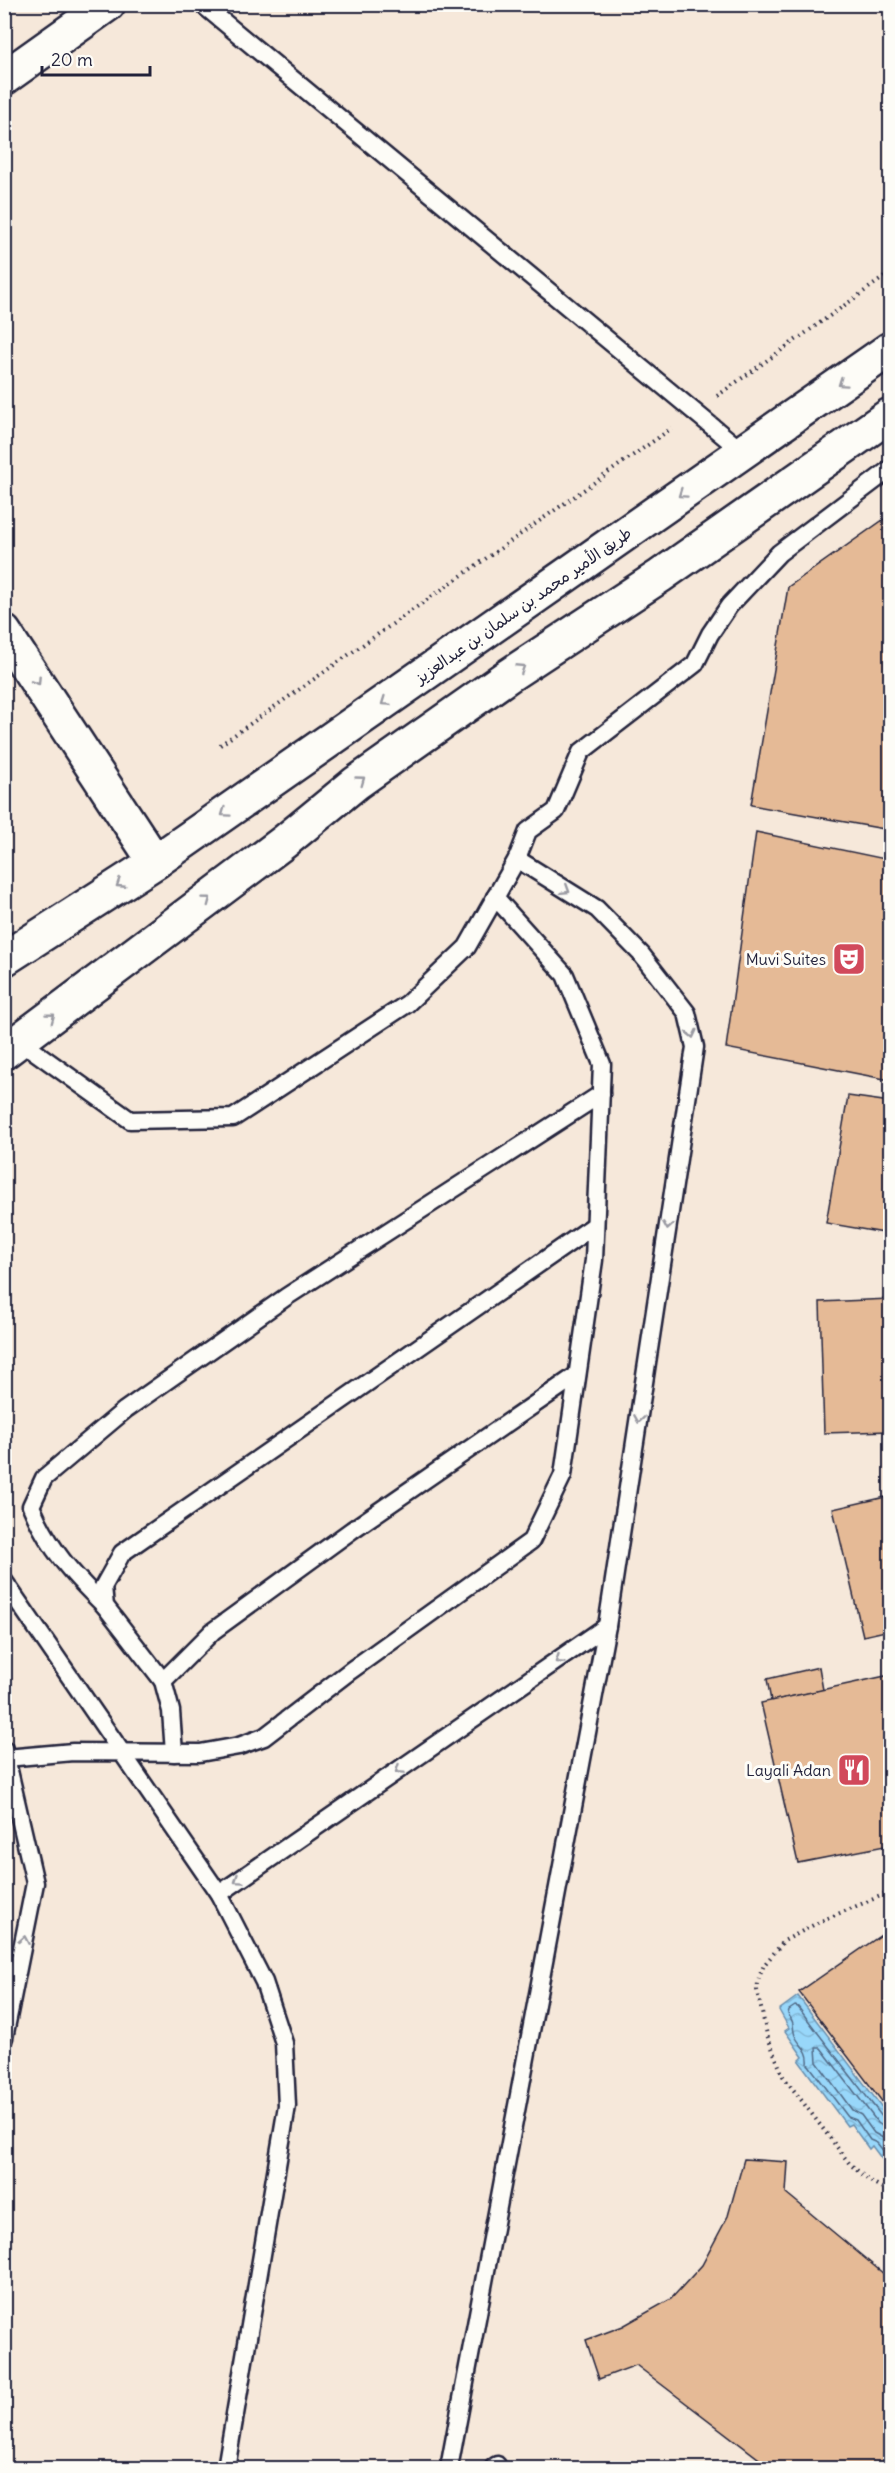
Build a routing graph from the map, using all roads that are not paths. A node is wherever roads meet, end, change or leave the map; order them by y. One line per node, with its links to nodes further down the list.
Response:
1 (108, 4): 3 (street)
2 (202, 4): 6 (lane)
3 (4, 78)
4 (891, 349): 6 (street, طريق الأمير محمد بن سلمان بن عبدالعزيز, one-way to 6)
5 (891, 415): 13 (street, one-way to 5)
6 (743, 452): 10 (street, طريق الأمير محمد بن سلمان بن عبدالعزيز, one-way to 10)
7 (891, 469): 9 (lane)
8 (4, 632): 10 (street, one-way to 10)
9 (517, 859): 11 (lane); 19 (lane, one-way to 19)
10 (155, 862): 12 (street, طريق الأمير محمد بن سلمان بن عبدالعزيز, one-way to 12)
11 (495, 897): 13 (lane); 14 (lane)
12 (4, 959)
13 (12, 1046)
14 (601, 1094): 15 (lane); 18 (lane)
15 (595, 1225): 16 (lane); 18 (lane)
16 (577, 1375): 20 (lane); 23 (lane)
17 (4, 1581): 21 (lane)
18 (105, 1606): 20 (lane)
19 (608, 1626): 24 (lane, one-way to 24); 27 (lane)
20 (163, 1681): 23 (lane)
21 (121, 1752): 22 (lane); 23 (lane); 24 (lane)
22 (5, 1753): 25 (lane, one-way to 22)
23 (174, 1753)
24 (219, 1894): 26 (lane)
25 (4, 2038)
26 (226, 2469)
27 (449, 2469)

